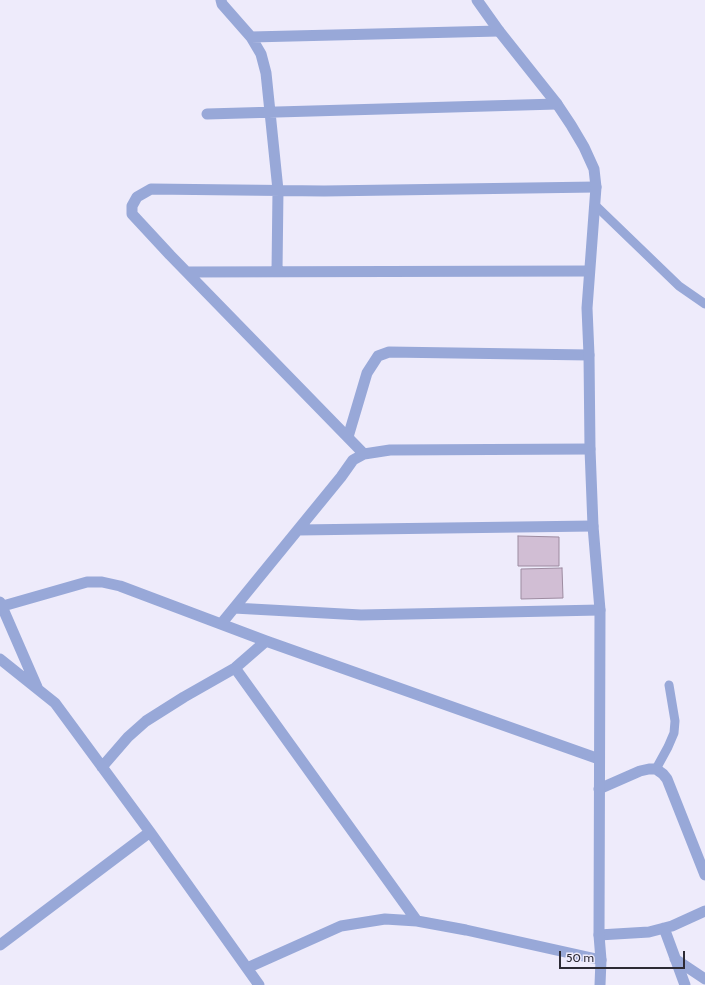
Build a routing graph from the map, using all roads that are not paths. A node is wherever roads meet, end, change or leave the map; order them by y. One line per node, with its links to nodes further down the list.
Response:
1 (221, 0): 4 (street)
2 (477, 0): 3 (street)
3 (499, 31): 4 (street); 5 (street)
4 (251, 37): 6 (street)
5 (557, 104): 6 (street); 8 (street)
6 (270, 111): 7 (street); 9 (street)
7 (207, 114)
8 (596, 187): 9 (street); 10 (street)
9 (278, 190): 11 (street); 13 (street)
10 (595, 205): 12 (street); 14 (lane)
11 (277, 271): 12 (street); 13 (street)
12 (589, 271): 15 (street)
13 (187, 272): 16 (street)
14 (705, 304)
15 (589, 355): 16 (street); 17 (street)
16 (348, 437): 18 (street)
17 (590, 449): 18 (street); 19 (street)
18 (364, 454): 20 (street)
19 (594, 526): 20 (street); 23 (street)
20 (298, 530): 22 (street)
21 (1, 604): 24 (street); 29 (street)
22 (234, 608): 23 (street); 24 (street)
23 (600, 610): 30 (street)
24 (221, 624): 25 (street)
25 (266, 641): 27 (street); 30 (street)
26 (0, 659): 29 (street)
27 (235, 668): 31 (street); 37 (street)
28 (669, 686): 32 (lane)
29 (38, 689): 31 (street)
30 (599, 759): 33 (street)
31 (102, 767): 34 (street)
32 (656, 769): 33 (street); 35 (street)
33 (599, 789): 39 (street)
34 (150, 832): 40 (street); 43 (street)
35 (705, 875)
36 (705, 911): 38 (street)
37 (417, 921): 42 (street); 43 (street)
38 (664, 928): 39 (street); 41 (street)
39 (598, 935): 42 (street)
40 (0, 944)
41 (675, 959): 44 (street); 47 (street)
42 (601, 960): 46 (street)
43 (247, 968): 45 (street)
44 (705, 979)
45 (259, 985)
46 (600, 985)
47 (685, 985)

